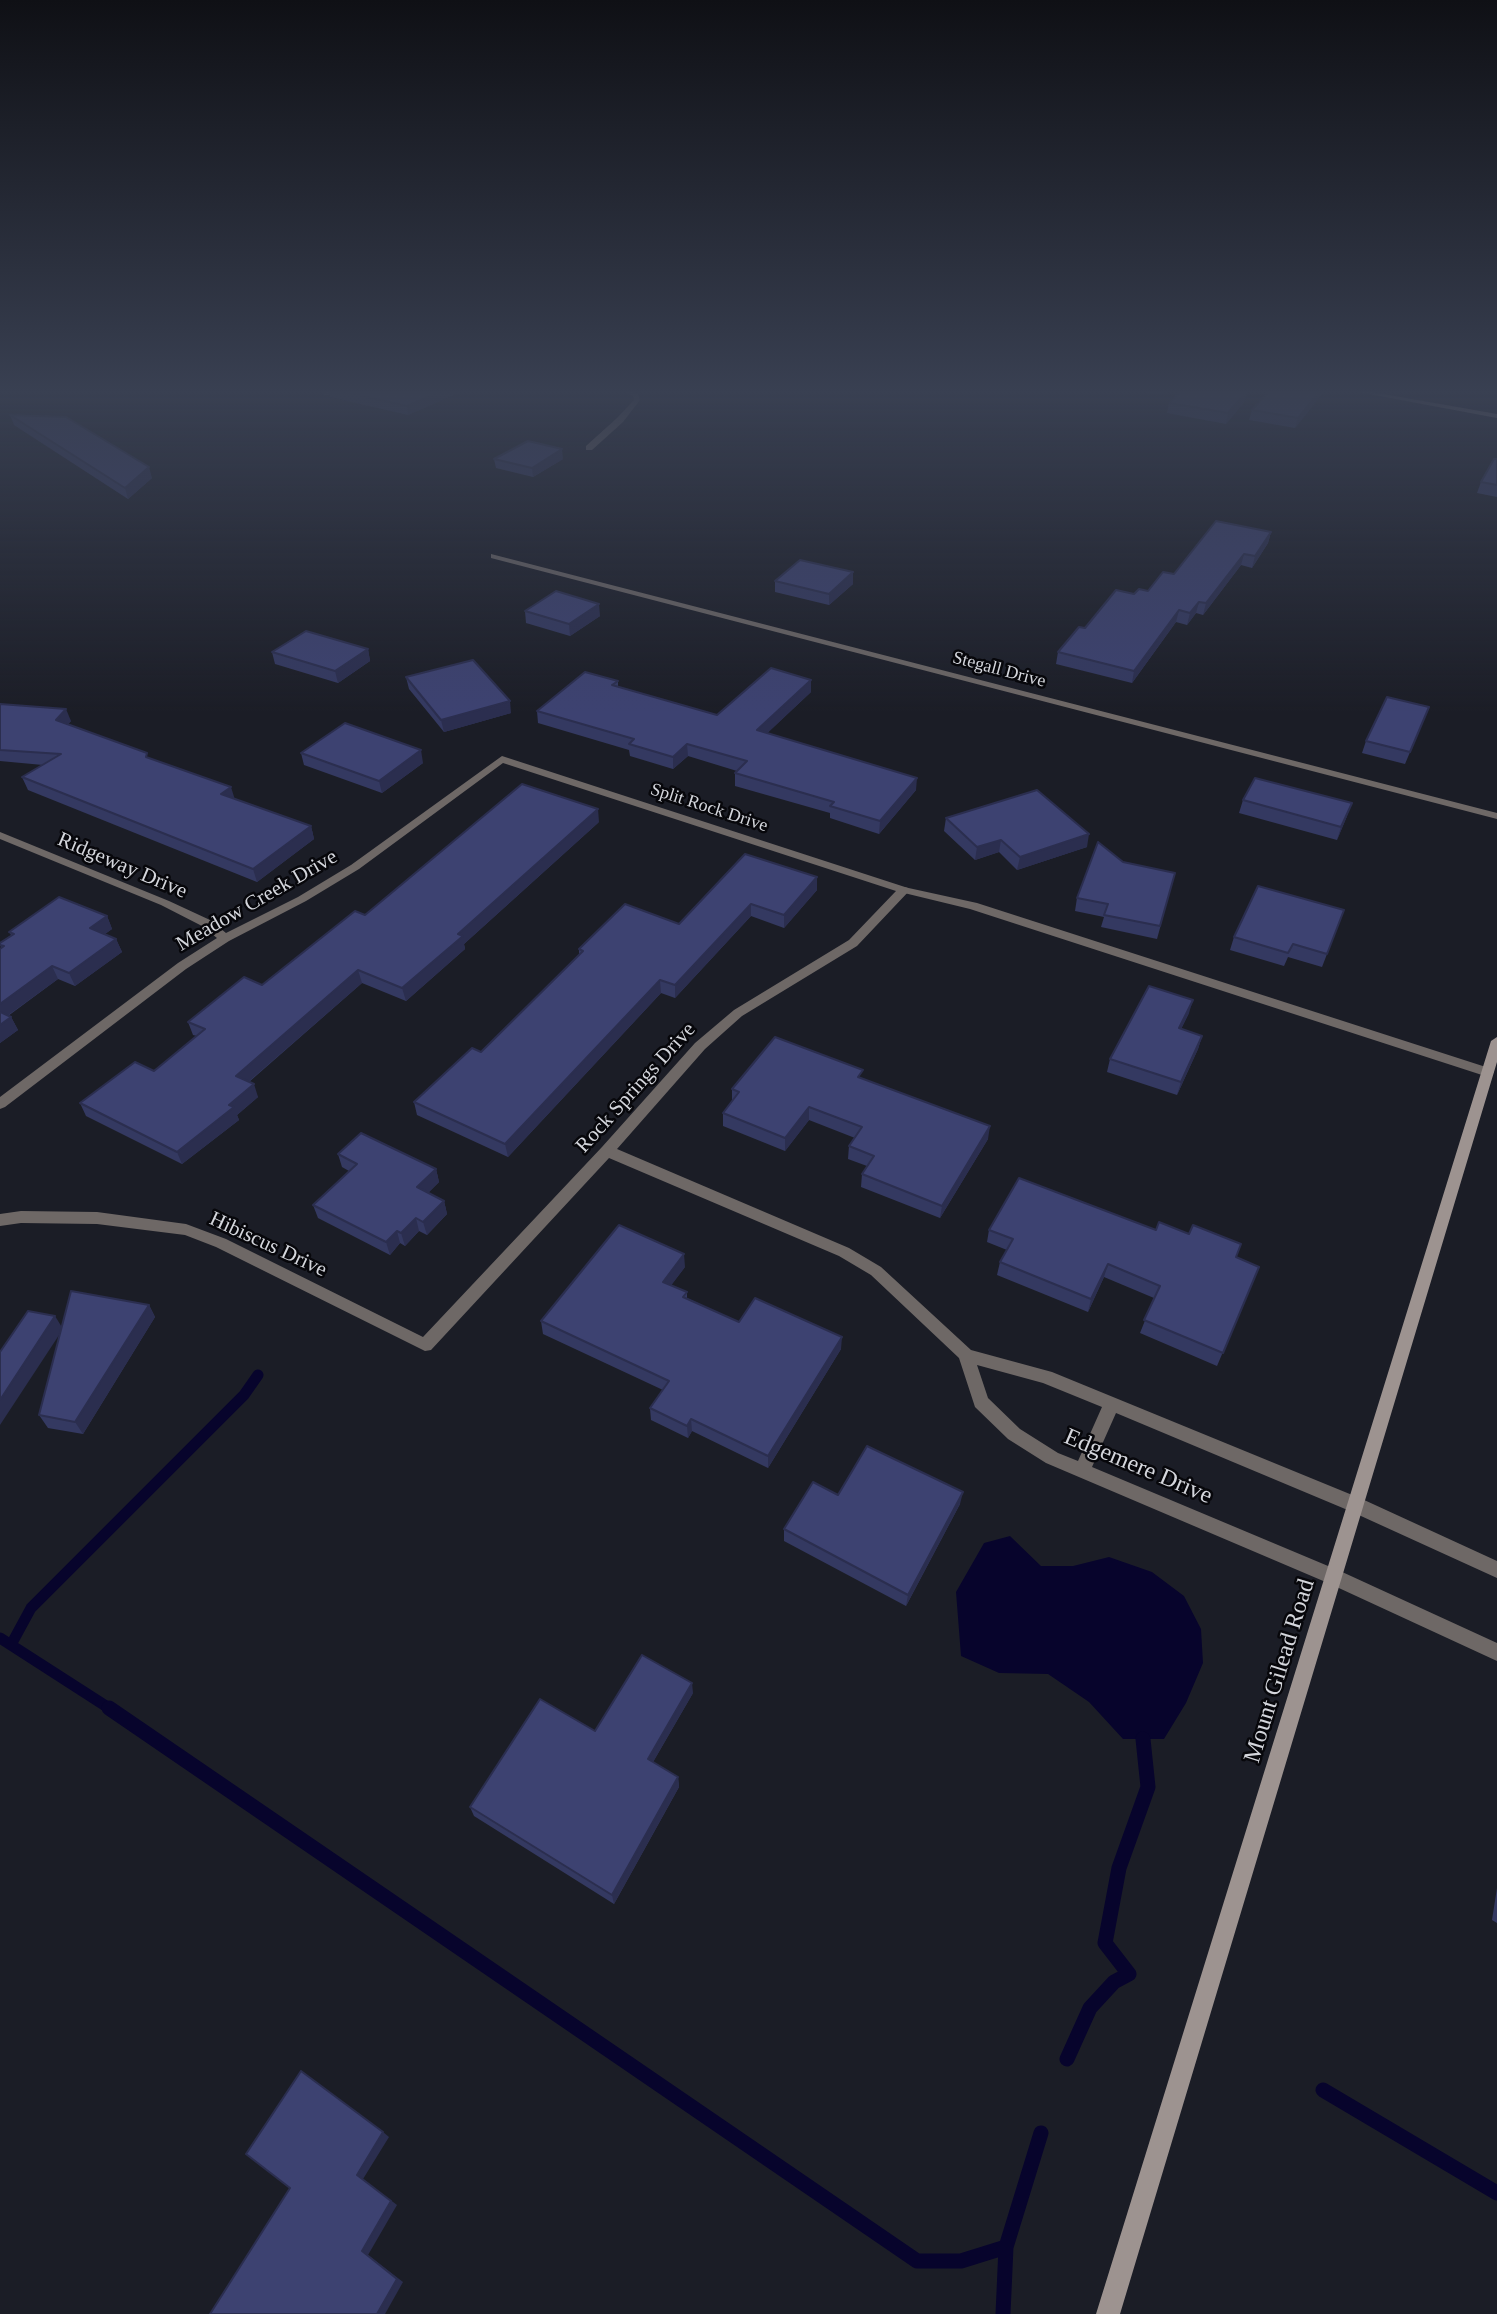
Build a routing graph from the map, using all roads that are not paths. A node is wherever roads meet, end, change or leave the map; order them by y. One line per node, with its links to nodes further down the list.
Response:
1 (494, 556): 3 (street, Stegall Drive)
2 (502, 759): 5 (street, Split Rock Drive); 6 (street, Meadow Creek Drive)
3 (1497, 817)
4 (0, 835): 6 (street, Ridgeway Drive)
5 (904, 890): 8 (street, Split Rock Drive); 10 (street, Rock Springs Drive)
6 (225, 938): 9 (street, Meadow Creek Drive)
7 (1497, 1041): 8 (street, Mount Gilead Road)
8 (1488, 1072): 16 (street, Mount Gilead Road)
9 (0, 1104)
10 (607, 1151): 12 (street, Rock Springs Drive); 13 (street, Edgemere Drive)
11 (0, 1220): 12 (street, Hibiscus Drive)
12 (425, 1345)
13 (966, 1355): 14 (street, Edgemere Drive); 15 (street, Edgemere Drive)
14 (1111, 1405): 15 (street); 16 (street, Edgemere Drive)
15 (1082, 1471): 18 (street, Edgemere Drive)
16 (1356, 1505): 17 (street, Edgemere Drive); 18 (street, Mount Gilead Road)
17 (1497, 1570)
18 (1334, 1577): 19 (street, Edgemere Drive); 20 (street, Mount Gilead Road)
19 (1497, 1652)
20 (1108, 2314)

